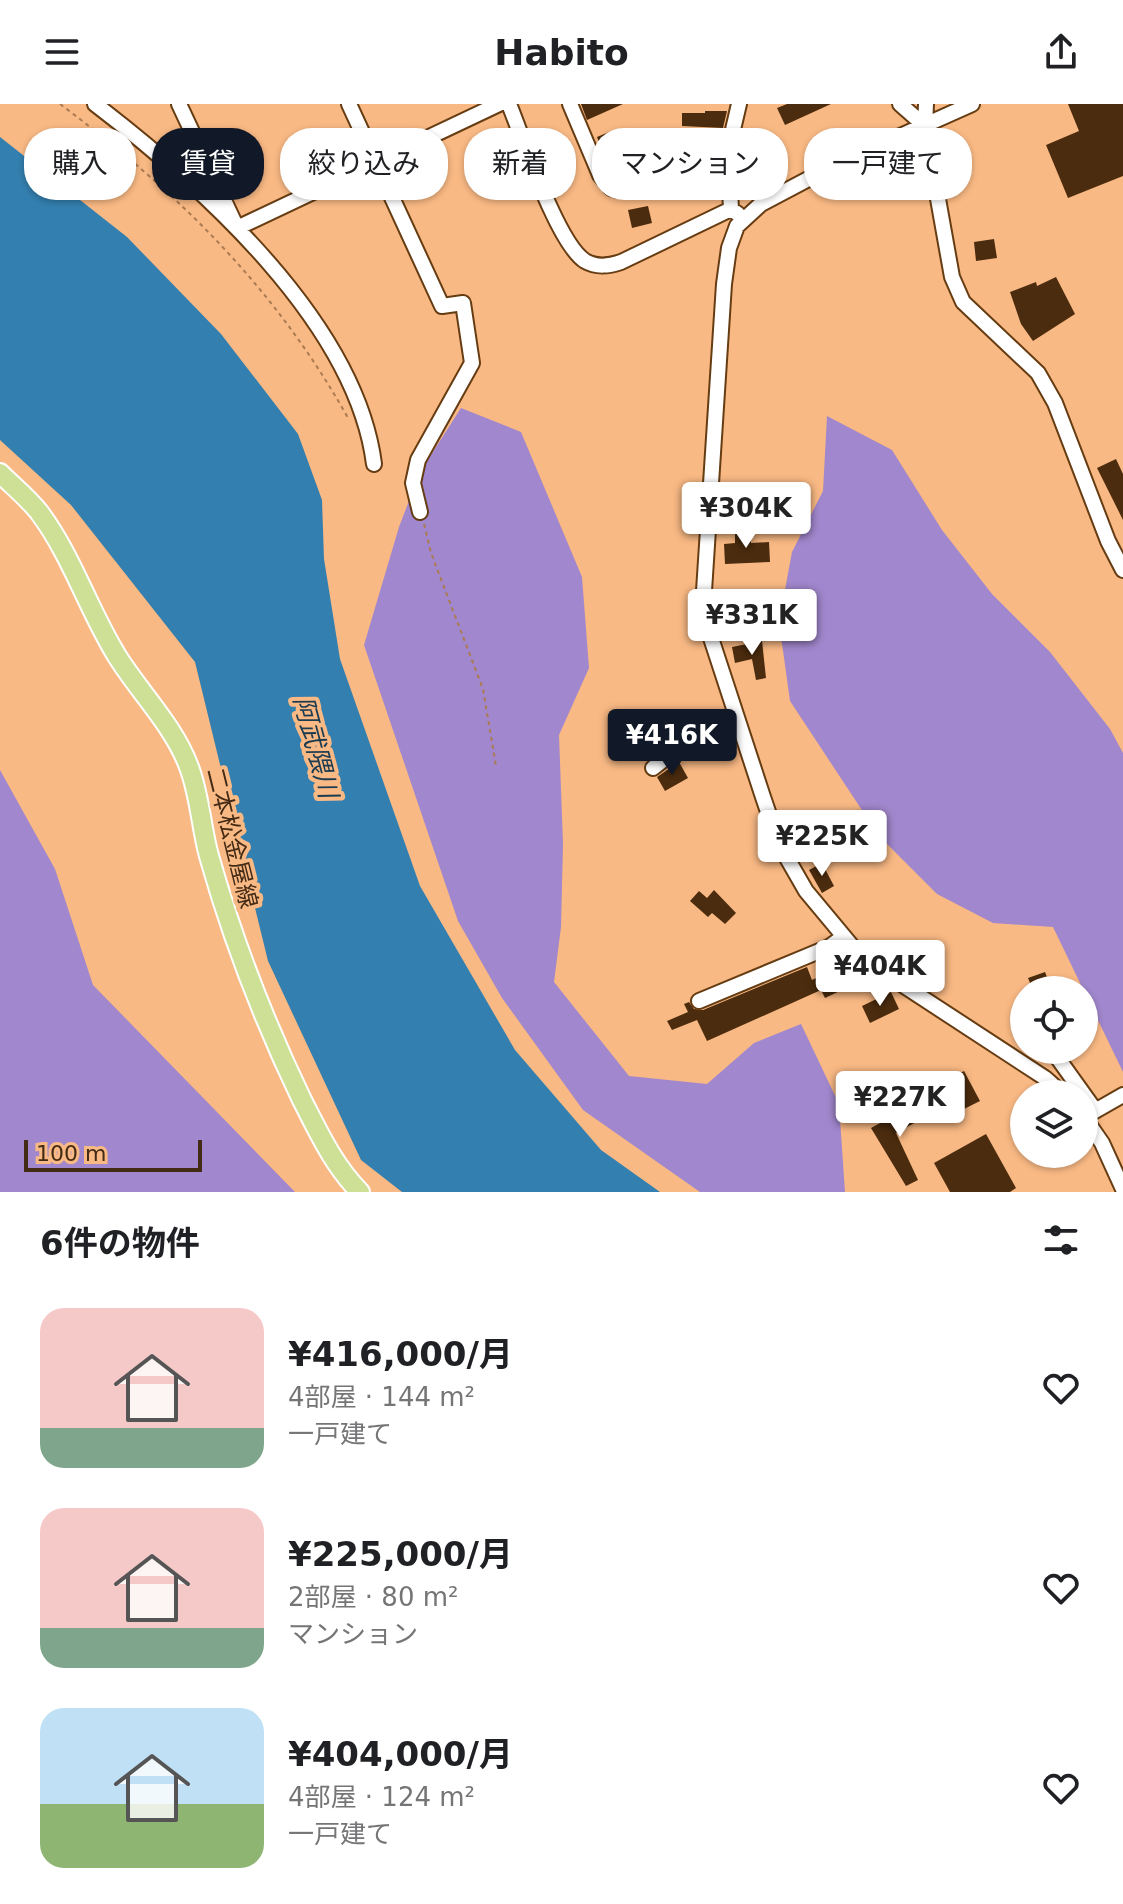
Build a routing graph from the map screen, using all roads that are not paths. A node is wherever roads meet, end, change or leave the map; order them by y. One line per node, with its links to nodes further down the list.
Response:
1 (95, 104): 20 (street)
2 (179, 104): 20 (street)
3 (349, 104): 12 (street)
4 (499, 104): 13 (street)
5 (509, 104): 19 (street)
6 (570, 104): 15 (street)
7 (739, 104): 14 (street)
8 (900, 104): 11 (street)
9 (926, 104): 11 (street)
10 (972, 104): 11 (street)
11 (925, 126): 19 (street); 24 (street)
12 (361, 128)
13 (447, 128)
14 (734, 128)
15 (592, 156)
16 (295, 200): 20 (street)
17 (395, 200): 23 (street)
18 (734, 200): 19 (street)
19 (737, 213): 25 (street)
20 (237, 228): 21 (street)
21 (374, 464)
22 (0, 473): 34 (main road, 二本松金屋線)
23 (420, 512)
24 (1123, 570)
25 (736, 716): 26 (street); 27 (street)
26 (653, 768)
27 (843, 937): 28 (street); 29 (street)
28 (699, 1001)
29 (1047, 1080)
30 (1123, 1095): 31 (street)
31 (1098, 1109)
32 (1098, 1135): 33 (street)
33 (1123, 1189)
34 (360, 1192)

